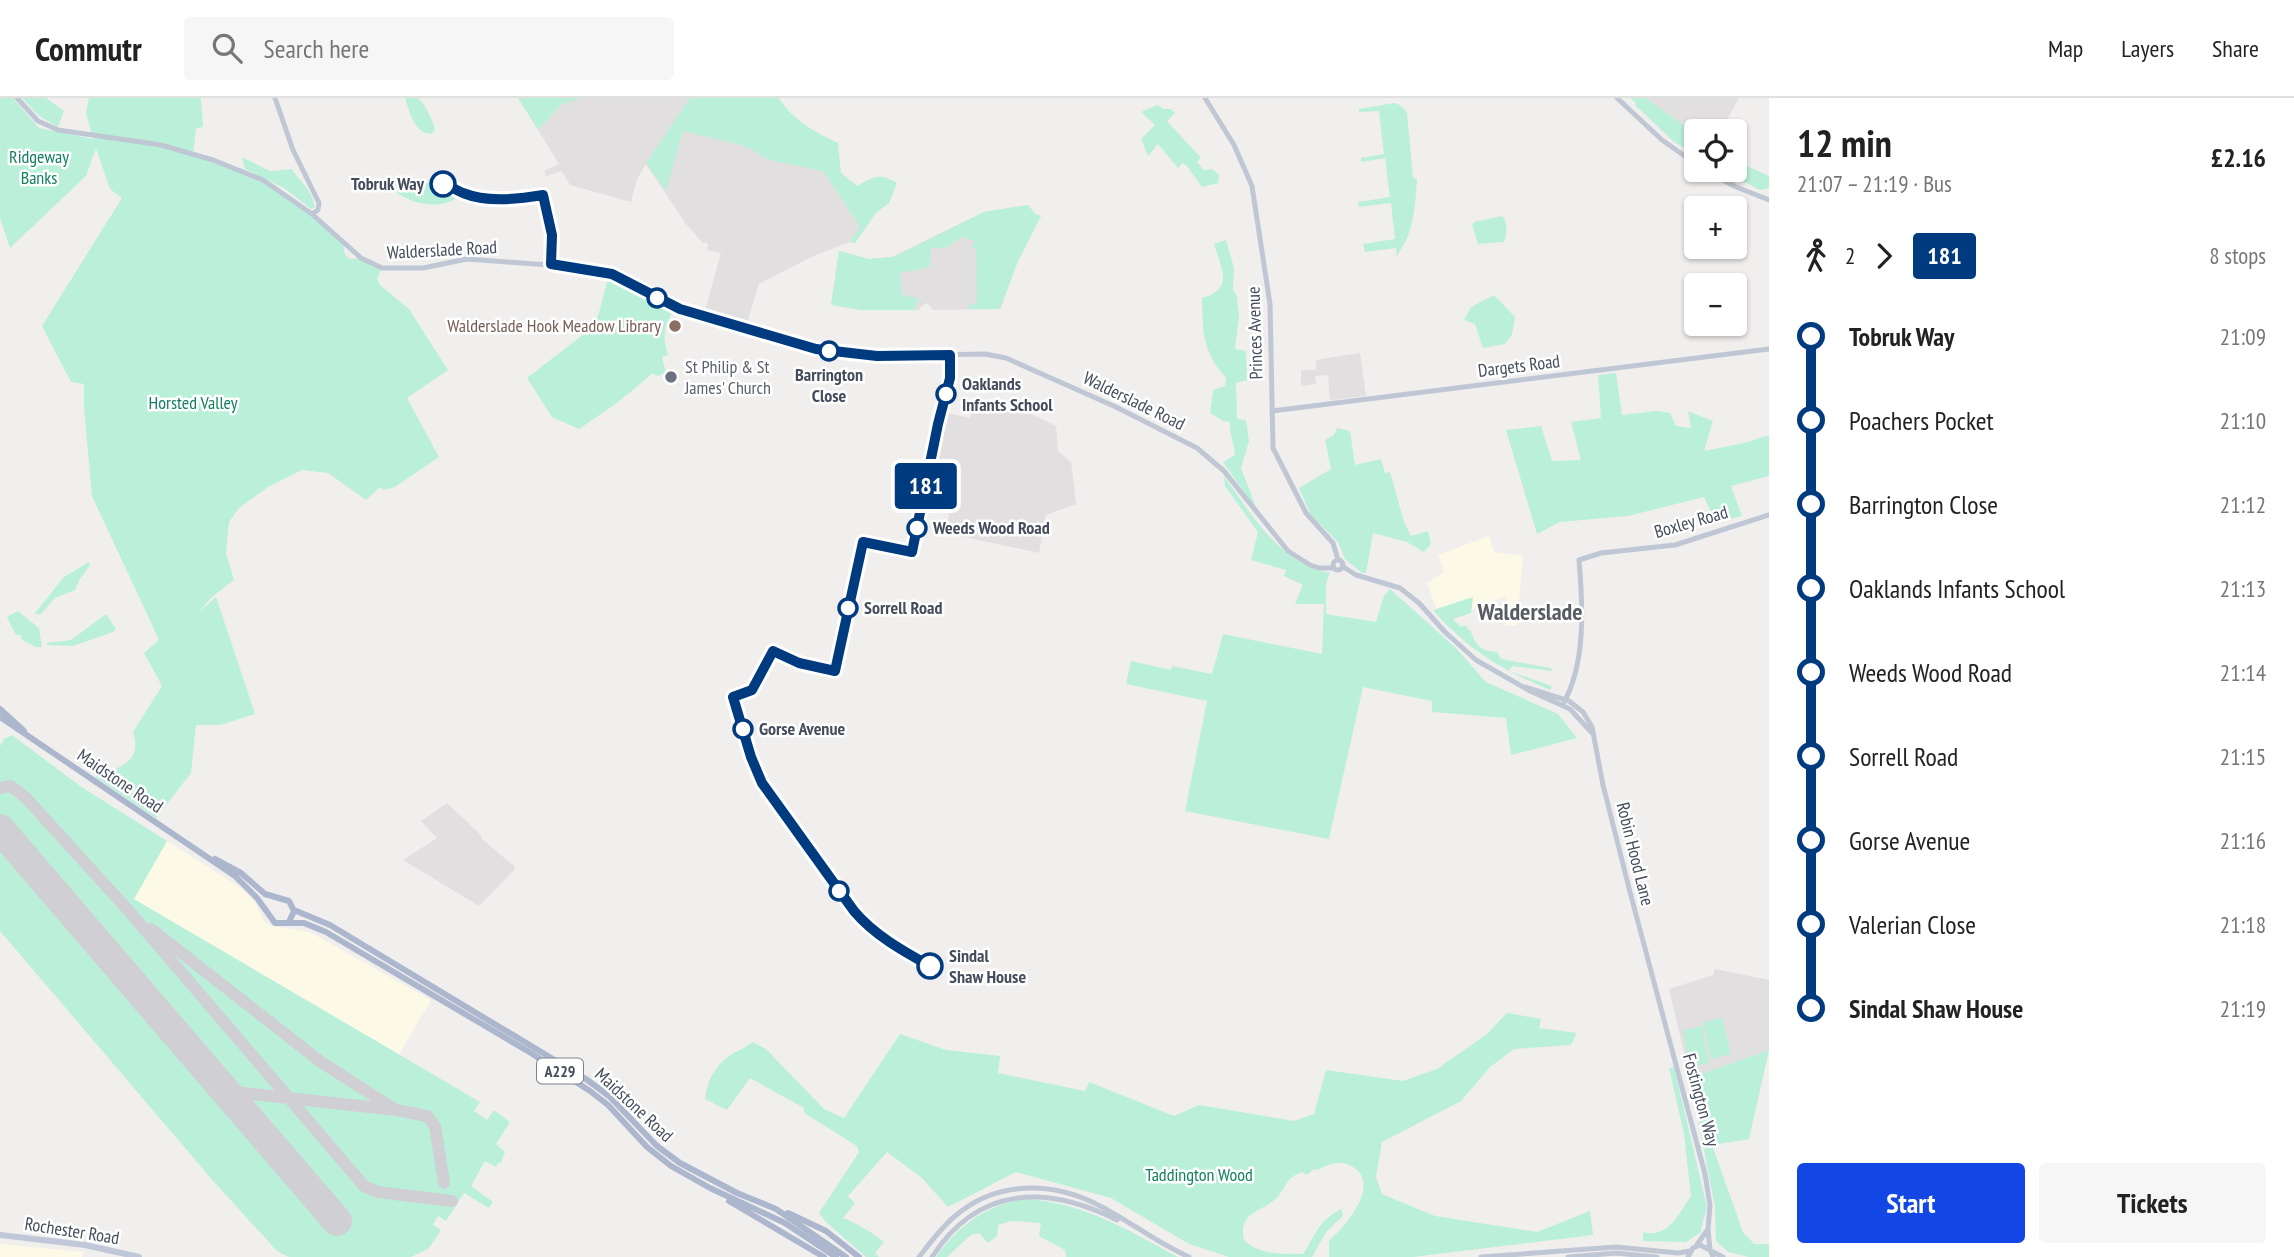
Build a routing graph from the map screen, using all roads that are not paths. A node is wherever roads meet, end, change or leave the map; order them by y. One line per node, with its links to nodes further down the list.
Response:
1 (17, 98): 8 (street, Walderslade Road)
2 (275, 98): 8 (street)
3 (1205, 98): 10 (street, Princes Avenue)
4 (1617, 98): 5 (street)
5 (1684, 156)
6 (1727, 182): 7 (street)
7 (1769, 200)
8 (312, 214): 14 (street, Walderslade Road)
9 (1769, 349): 10 (street, Dargets Road)
10 (1272, 411): 12 (street, Princes Avenue)
11 (1769, 515): 15 (street, Boxley Road)
12 (1338, 560): 13 (street); 14 (street)
13 (1342, 566): 14 (street); 15 (street)
14 (1334, 568)
15 (1564, 702): 24 (street, Robin Hood Lane)
16 (0, 709): 18 (main road, Maidstone Road / A229)
17 (0, 717): 18 (main road, Maidstone Road / A229)
18 (25, 732): 19 (main road, Maidstone Road / A229)
19 (200, 852): 20 (main road, Maidstone Road / A229); 22 (main road, Maidstone Road / A229)
20 (277, 899): 21 (main road, A229); 22 (main road)
21 (293, 910): 23 (main road); 28 (main road, Maidstone Road / A229)
22 (268, 915): 23 (main road, A229)
23 (289, 922): 25 (main road, Maidstone Road / A229)
24 (1655, 981): 30 (street, Fostington Way)
25 (545, 1062): 26 (main road, Maidstone Road / A229); 26 (main road)
26 (569, 1077): 27 (main road, Maidstone Road / A229)
27 (710, 1188): 37 (main road); 38 (main road, A229)
28 (776, 1209): 39 (main road, Maidstone Road / A229); 40 (main road)
29 (1133, 1227): 41 (street); 42 (street); 43 (street)
30 (1708, 1229): 32 (street); 33 (street, Fostington Way)
31 (0, 1235): 36 (main road, Rochester Road)
32 (1696, 1246): 33 (street); 34 (street)
33 (1712, 1253): 48 (street)
34 (1689, 1254): 35 (street)
35 (1516, 1255): 45 (street)
36 (139, 1257)
37 (824, 1257)
38 (836, 1257)
39 (846, 1257)
40 (859, 1257)
41 (919, 1257)
42 (932, 1257)
43 (1189, 1257)
44 (1481, 1257): 45 (street)
45 (1496, 1257)
46 (1569, 1257): 47 (street)
47 (1657, 1257)
48 (1723, 1257)

